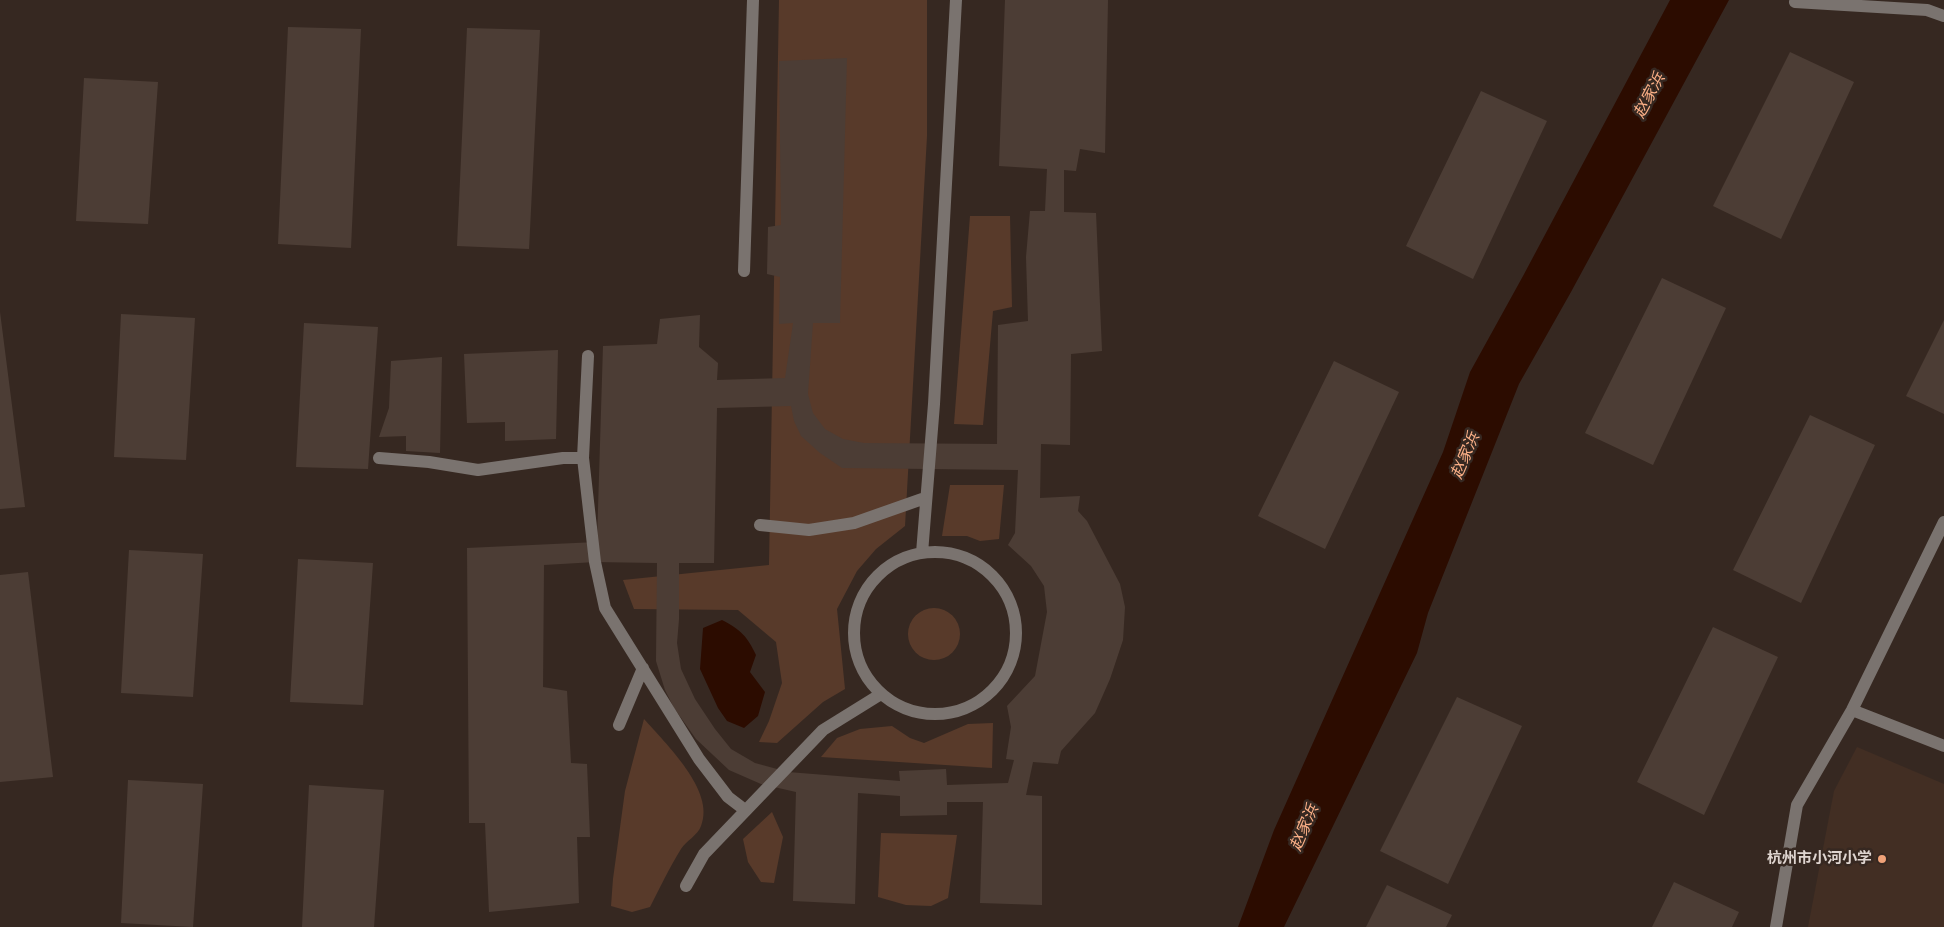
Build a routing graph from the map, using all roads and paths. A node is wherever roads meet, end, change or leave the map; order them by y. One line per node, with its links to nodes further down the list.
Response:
1 (753, 0): 5 (street)
2 (956, 0): 9 (street)
3 (1796, 0): 4 (street)
4 (1944, 16)
5 (744, 272)
6 (588, 356): 8 (street)
7 (379, 458): 8 (street)
8 (583, 458): 13 (street)
9 (926, 498): 11 (street); 12 (street)
10 (1944, 522): 15 (street)
11 (760, 525)
12 (922, 553): 14 (street); 14 (street)
13 (643, 668): 16 (street); 18 (street)
14 (882, 694): 18 (street)
15 (1852, 710): 17 (street); 20 (street)
16 (619, 725)
17 (1944, 746)
18 (745, 810): 19 (street)
19 (686, 886)
20 (1776, 927)

